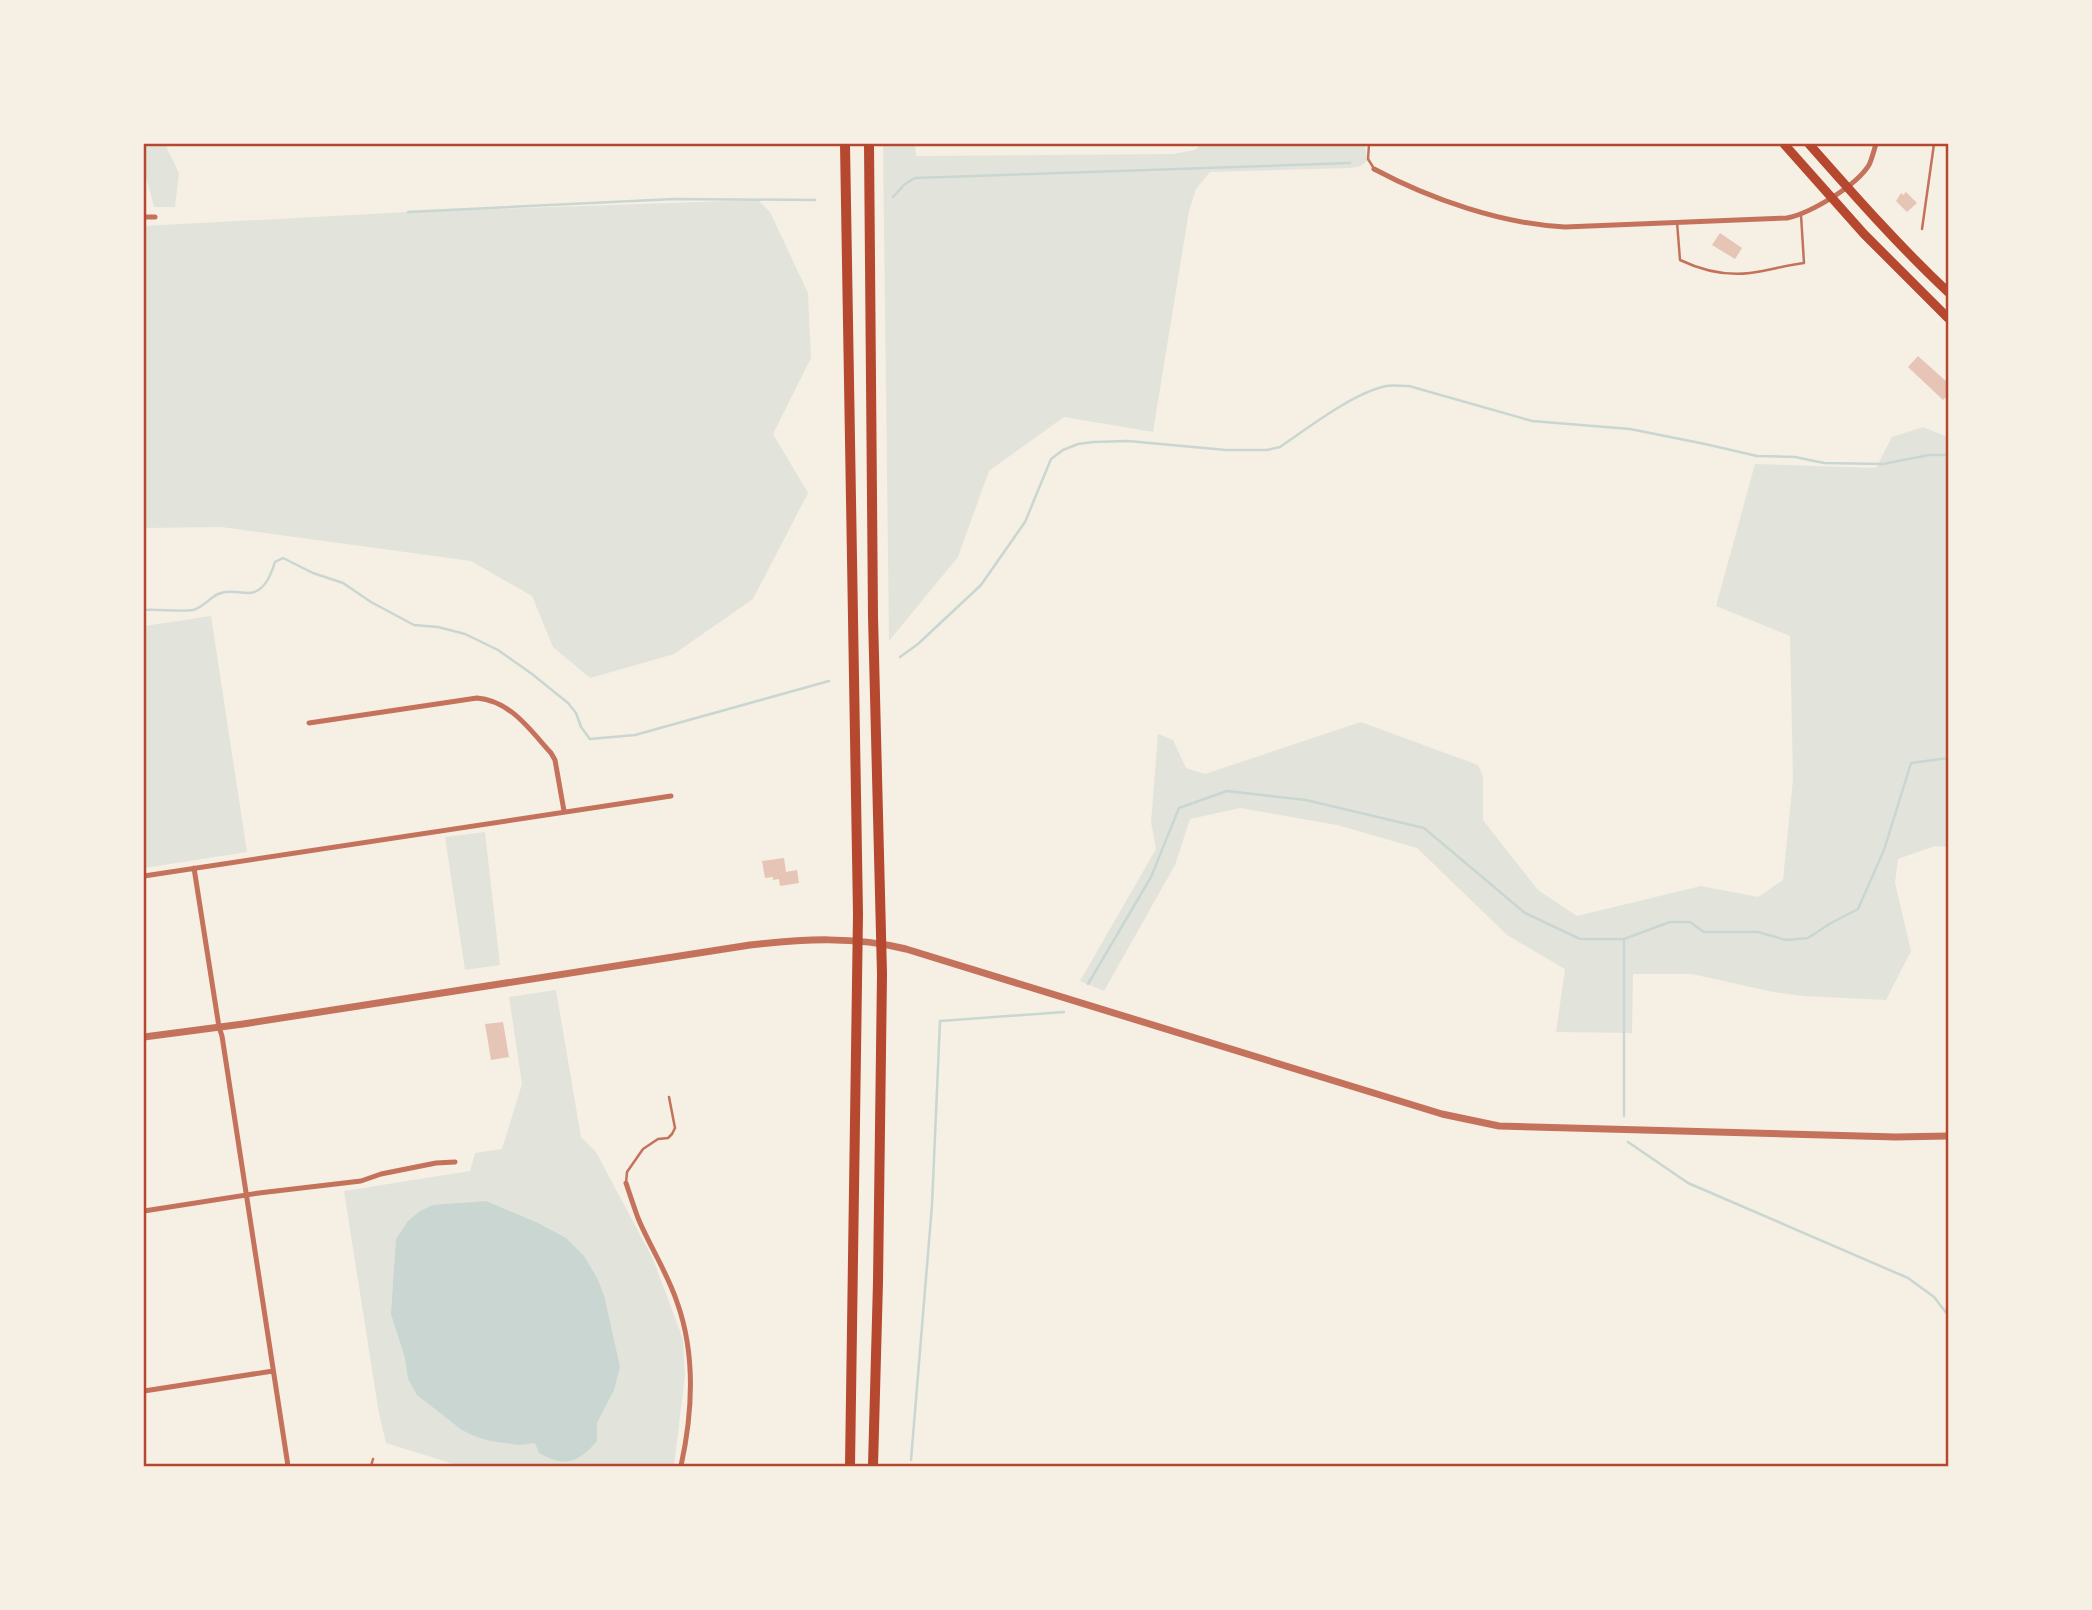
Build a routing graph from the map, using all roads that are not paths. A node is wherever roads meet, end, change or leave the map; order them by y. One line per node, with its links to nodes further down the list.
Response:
1 (845, 144): 37 (highway)
2 (869, 144): 38 (highway)
3 (1369, 144): 8 (lane)
4 (1784, 144): 10 (main road)
5 (1809, 144): 9 (main road)
6 (1876, 144): 9 (street)
7 (1934, 144): 15 (lane)
8 (1374, 169): 14 (street)
9 (1847, 187): 10 (street); 16 (main road)
10 (1831, 198): 11 (street); 17 (main road)
11 (1801, 215): 14 (street); 14 (lane)
12 (144, 217): 13 (street)
13 (155, 217)
14 (1676, 222)
15 (1922, 229)
16 (1948, 292)
17 (1948, 318)
18 (309, 723): 20 (street)
19 (671, 796): 20 (street)
20 (564, 811): 21 (street)
21 (194, 868): 22 (street); 23 (street)
22 (144, 876)
23 (219, 1027): 24 (street); 26 (street); 29 (street)
24 (144, 1037)
25 (669, 1097): 28 (lane)
26 (1948, 1136)
27 (455, 1162): 29 (street)
28 (626, 1183): 36 (street)
29 (246, 1196): 30 (street); 31 (street)
30 (144, 1211)
31 (273, 1371): 32 (street); 34 (street)
32 (144, 1391)
33 (373, 1458): 35 (lane)
34 (288, 1466)
35 (371, 1466)
36 (681, 1466)
37 (850, 1466)
38 (873, 1466)

